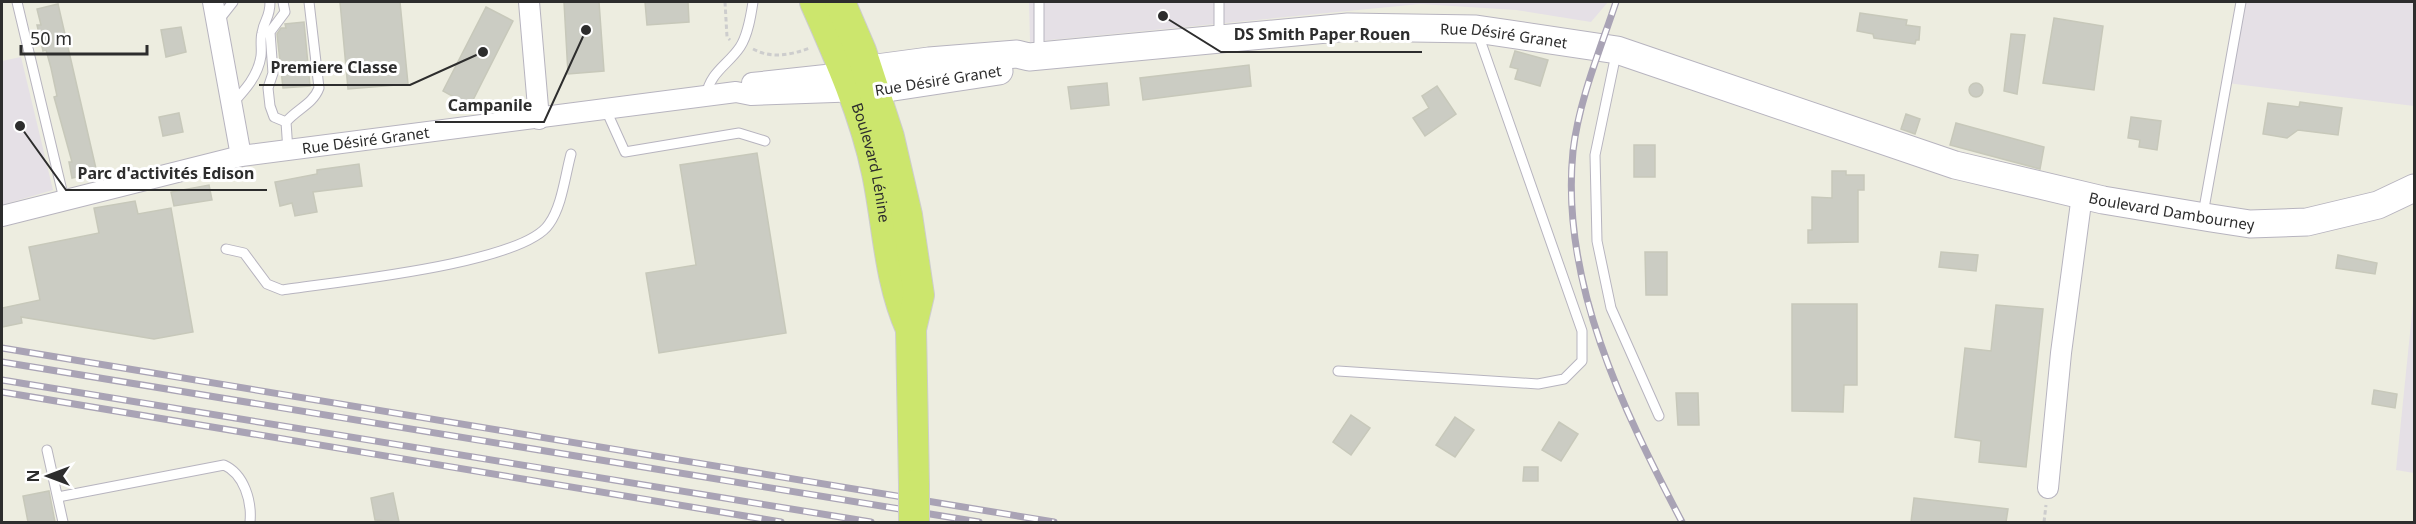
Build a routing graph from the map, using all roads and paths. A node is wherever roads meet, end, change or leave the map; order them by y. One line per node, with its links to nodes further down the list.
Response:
1 (16, 2): 36 (lane)
2 (213, 2): 15 (street)
3 (233, 2): 15 (lane)
4 (270, 2): 25 (lane)
5 (283, 2): 28 (lane)
6 (309, 2): 28 (lane)
7 (530, 2): 27 (street)
8 (725, 2): 18 (path)
9 (753, 2): 24 (lane)
10 (815, 2): 23 (main road, Boulevard Lénine)
11 (840, 2): 23 (main road, Boulevard Lénine)
12 (1039, 2): 22 (lane)
13 (1219, 2): 17 (lane)
14 (2241, 2): 38 (lane)
15 (217, 23): 25 (street)
16 (1476, 29): 17 (street, Rue Désiré Granet); 21 (street, Rue Désiré Granet); 40 (lane)
17 (1219, 41): 22 (street, Rue Désiré Granet)
18 (733, 43)
19 (816, 46): 20 (path)
20 (749, 48)
21 (1617, 50): 33 (street, Rue Désiré Granet); 41 (lane)
22 (1034, 57): 23 (street, Rue Désiré Granet)
23 (859, 81): 24 (street, Rue Désiré Granet); 47 (main road, Boulevard Lénine, bridge)
24 (706, 97): 26 (street, Rue Désiré Granet)
25 (232, 104): 32 (street)
26 (606, 110): 27 (street, Rue Désiré Granet); 29 (lane)
27 (539, 119): 30 (street, Rue Désiré Granet)
28 (286, 122): 30 (lane)
29 (765, 141)
30 (288, 151): 32 (street, Rue Désiré Granet)
31 (571, 154): 39 (lane)
32 (241, 156): 36 (street, Rue Désiré Granet)
33 (1926, 156): 35 (street, Boulevard Dambourney)
34 (2415, 188): 38 (street, Boulevard Dambourney)
35 (2082, 195): 38 (street, Boulevard Dambourney); 43 (street)
36 (64, 199): 37 (street, Rue Désiré Granet)
37 (2, 216)
38 (2202, 216)
39 (226, 249)
40 (1338, 371)
41 (1659, 416)
42 (47, 450): 44 (lane)
43 (2048, 488)
44 (58, 497): 45 (lane); 46 (lane)
45 (63, 522)
46 (250, 522)
47 (914, 522)

